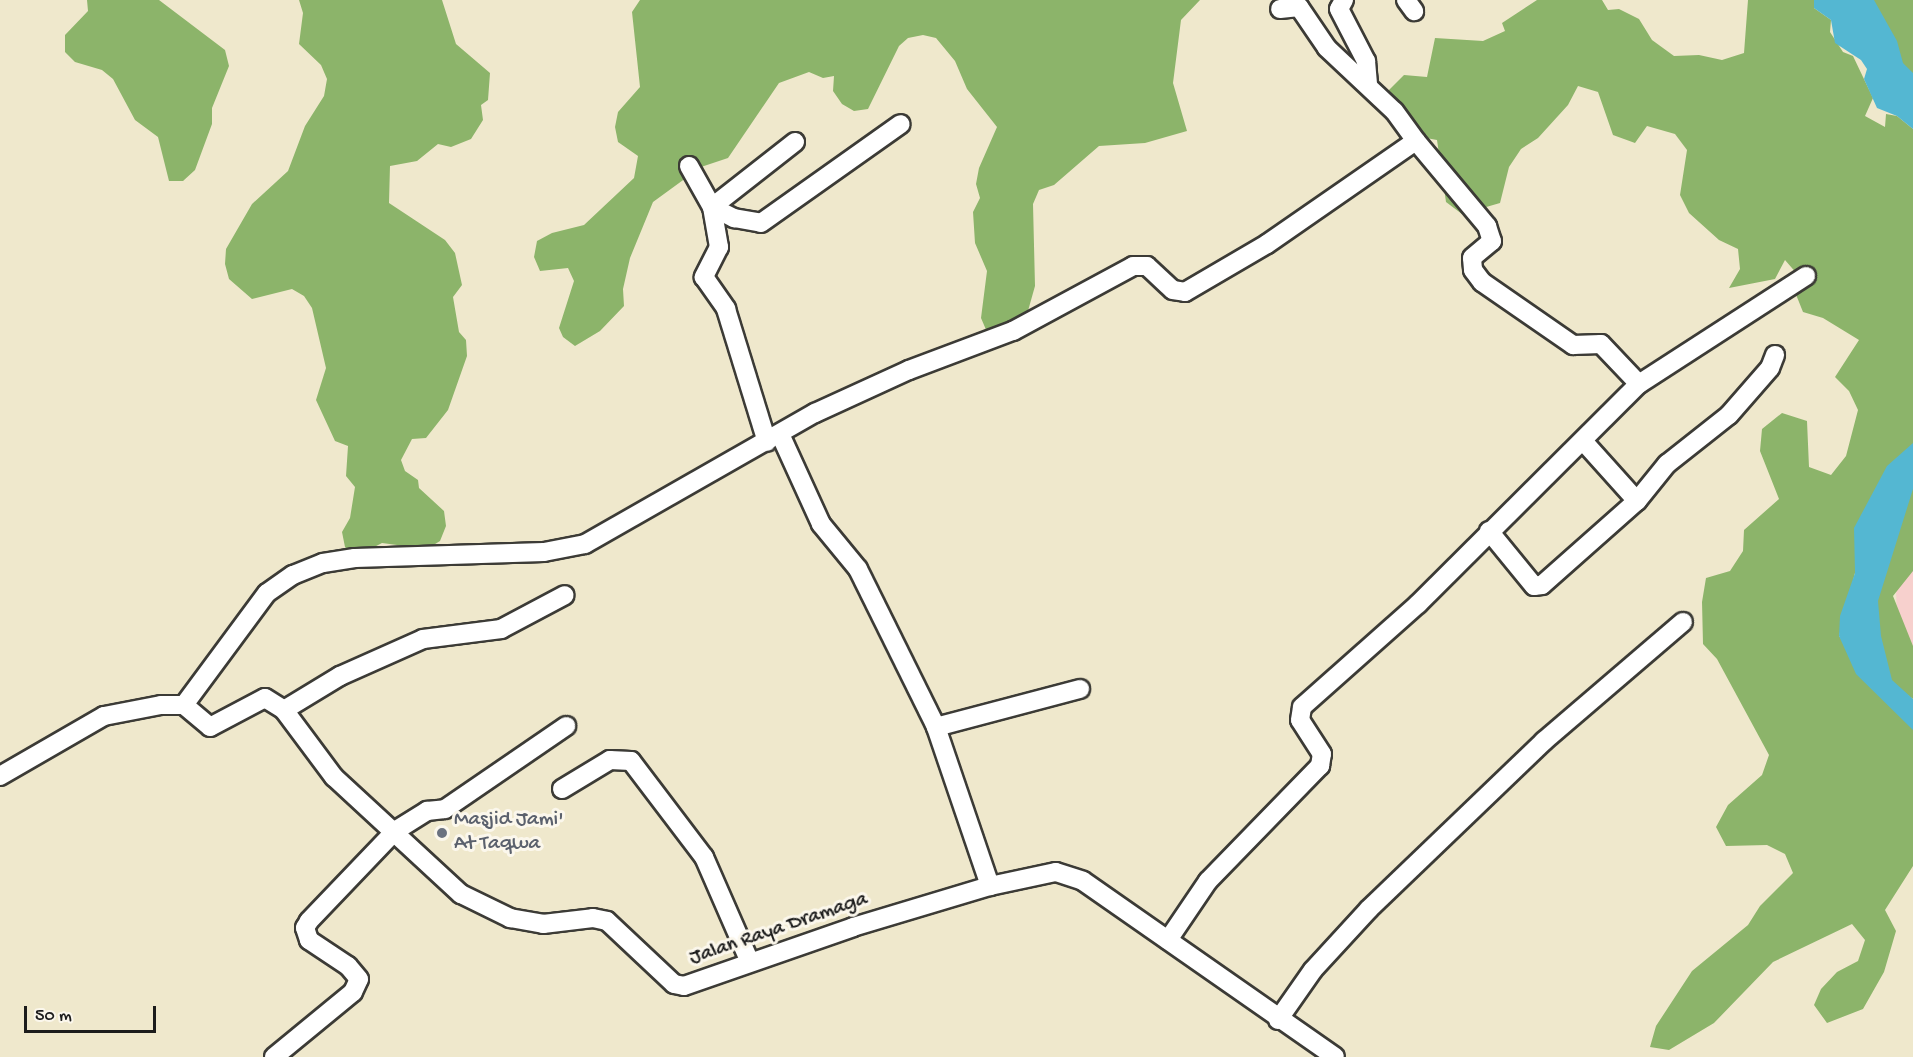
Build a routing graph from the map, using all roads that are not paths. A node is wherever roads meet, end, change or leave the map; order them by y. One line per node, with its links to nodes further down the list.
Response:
1 (1344, 0): 3 (street)
2 (1280, 9): 3 (street)
3 (1368, 84): 5 (street)
4 (901, 124): 8 (street)
5 (1416, 141): 11 (street); 12 (street)
6 (795, 142): 8 (street)
7 (689, 166): 8 (street)
8 (712, 207): 12 (street)
9 (1806, 276): 11 (street)
10 (1775, 355): 14 (street)
11 (1639, 384): 13 (street)
12 (774, 438): 19 (street); 22 (street)
13 (1584, 442): 14 (street); 15 (street)
14 (1636, 501): 15 (street)
15 (1489, 531): 27 (street)
16 (565, 595): 20 (street)
17 (1683, 622): 29 (street)
18 (1080, 689): 22 (street)
19 (184, 705): 20 (street); 23 (street)
20 (284, 710): 25 (street, Jalan Raya Dramaga)
21 (567, 726): 25 (street)
22 (936, 727): 26 (street)
23 (0, 776)
24 (562, 789): 28 (street)
25 (395, 831): 28 (street, Jalan Raya Dramaga); 30 (street)
26 (990, 886): 27 (street, Jalan Raya Dramaga); 28 (street, Jalan Raya Dramaga)
27 (1168, 940): 29 (street, Jalan Raya Dramaga)
28 (749, 960)
29 (1278, 1020): 31 (street, Jalan Raya Dramaga)
30 (274, 1057)
31 (1335, 1057)

